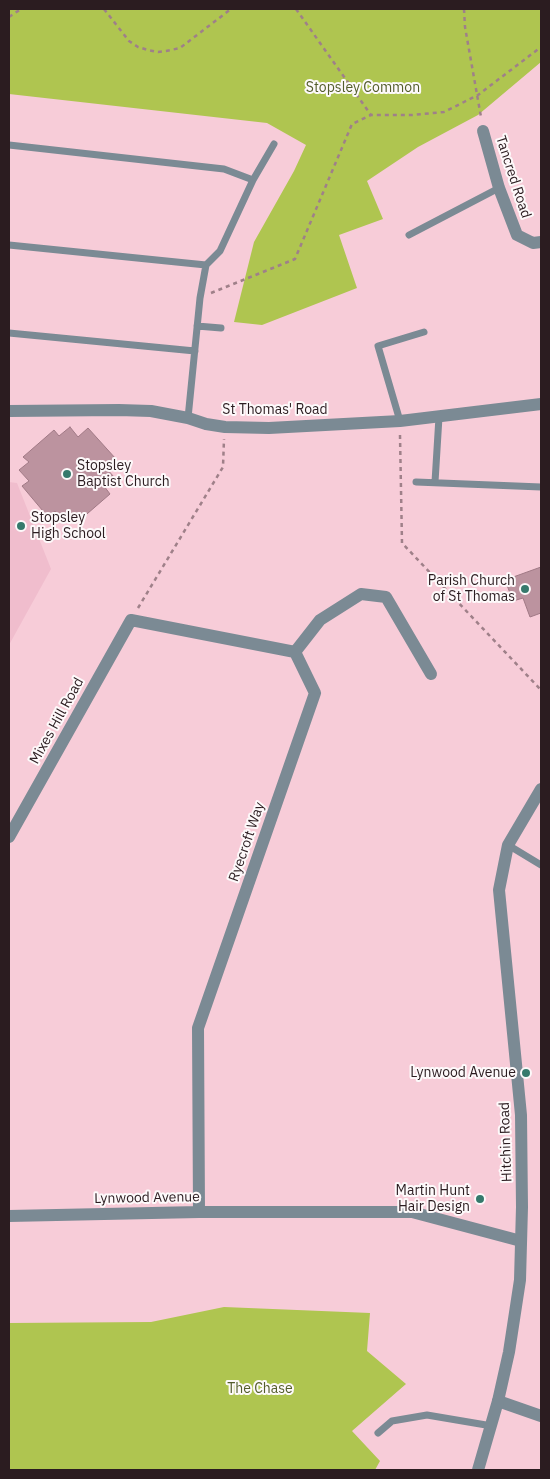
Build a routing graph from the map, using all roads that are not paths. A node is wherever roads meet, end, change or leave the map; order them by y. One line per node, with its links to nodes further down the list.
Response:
1 (483, 131): 5 (street, Tancred Road)
2 (274, 144): 4 (lane)
3 (9, 145): 4 (lane)
4 (253, 180): 9 (lane)
5 (499, 188): 6 (lane); 7 (street, Tancred Road)
6 (409, 235)
7 (541, 242)
8 (9, 245): 9 (lane)
9 (206, 265): 10 (lane)
10 (197, 326): 11 (lane); 14 (lane)
11 (221, 328)
12 (424, 332): 19 (lane)
13 (9, 333): 14 (lane)
14 (195, 351): 18 (lane)
15 (541, 404): 17 (street, St Thomas' Road)
16 (9, 411): 18 (street, St Thomas' Road)
17 (439, 417): 19 (street, St Thomas' Road); 21 (lane)
18 (188, 418): 19 (street, St Thomas' Road)
19 (400, 421)
20 (416, 482): 21 (lane)
21 (435, 482): 22 (lane)
22 (541, 487)
23 (295, 652): 24 (street); 26 (street, Mixes Hill Road); 29 (street, Ryecroft Way)
24 (431, 674)
25 (541, 789): 27 (street, Hitchin Road)
26 (9, 838)
27 (508, 845): 28 (lane); 31 (street, Hitchin Road)
28 (541, 865)
29 (199, 1212): 30 (street, Lynwood Avenue); 31 (street, Lynwood Avenue)
30 (9, 1216)
31 (521, 1241): 32 (street, Hitchin Road)
32 (498, 1401): 33 (street); 34 (street, Hitchin Road)
33 (541, 1416)
34 (492, 1426): 35 (lane); 36 (street, Hitchin Road)
35 (378, 1433)
36 (478, 1470)

